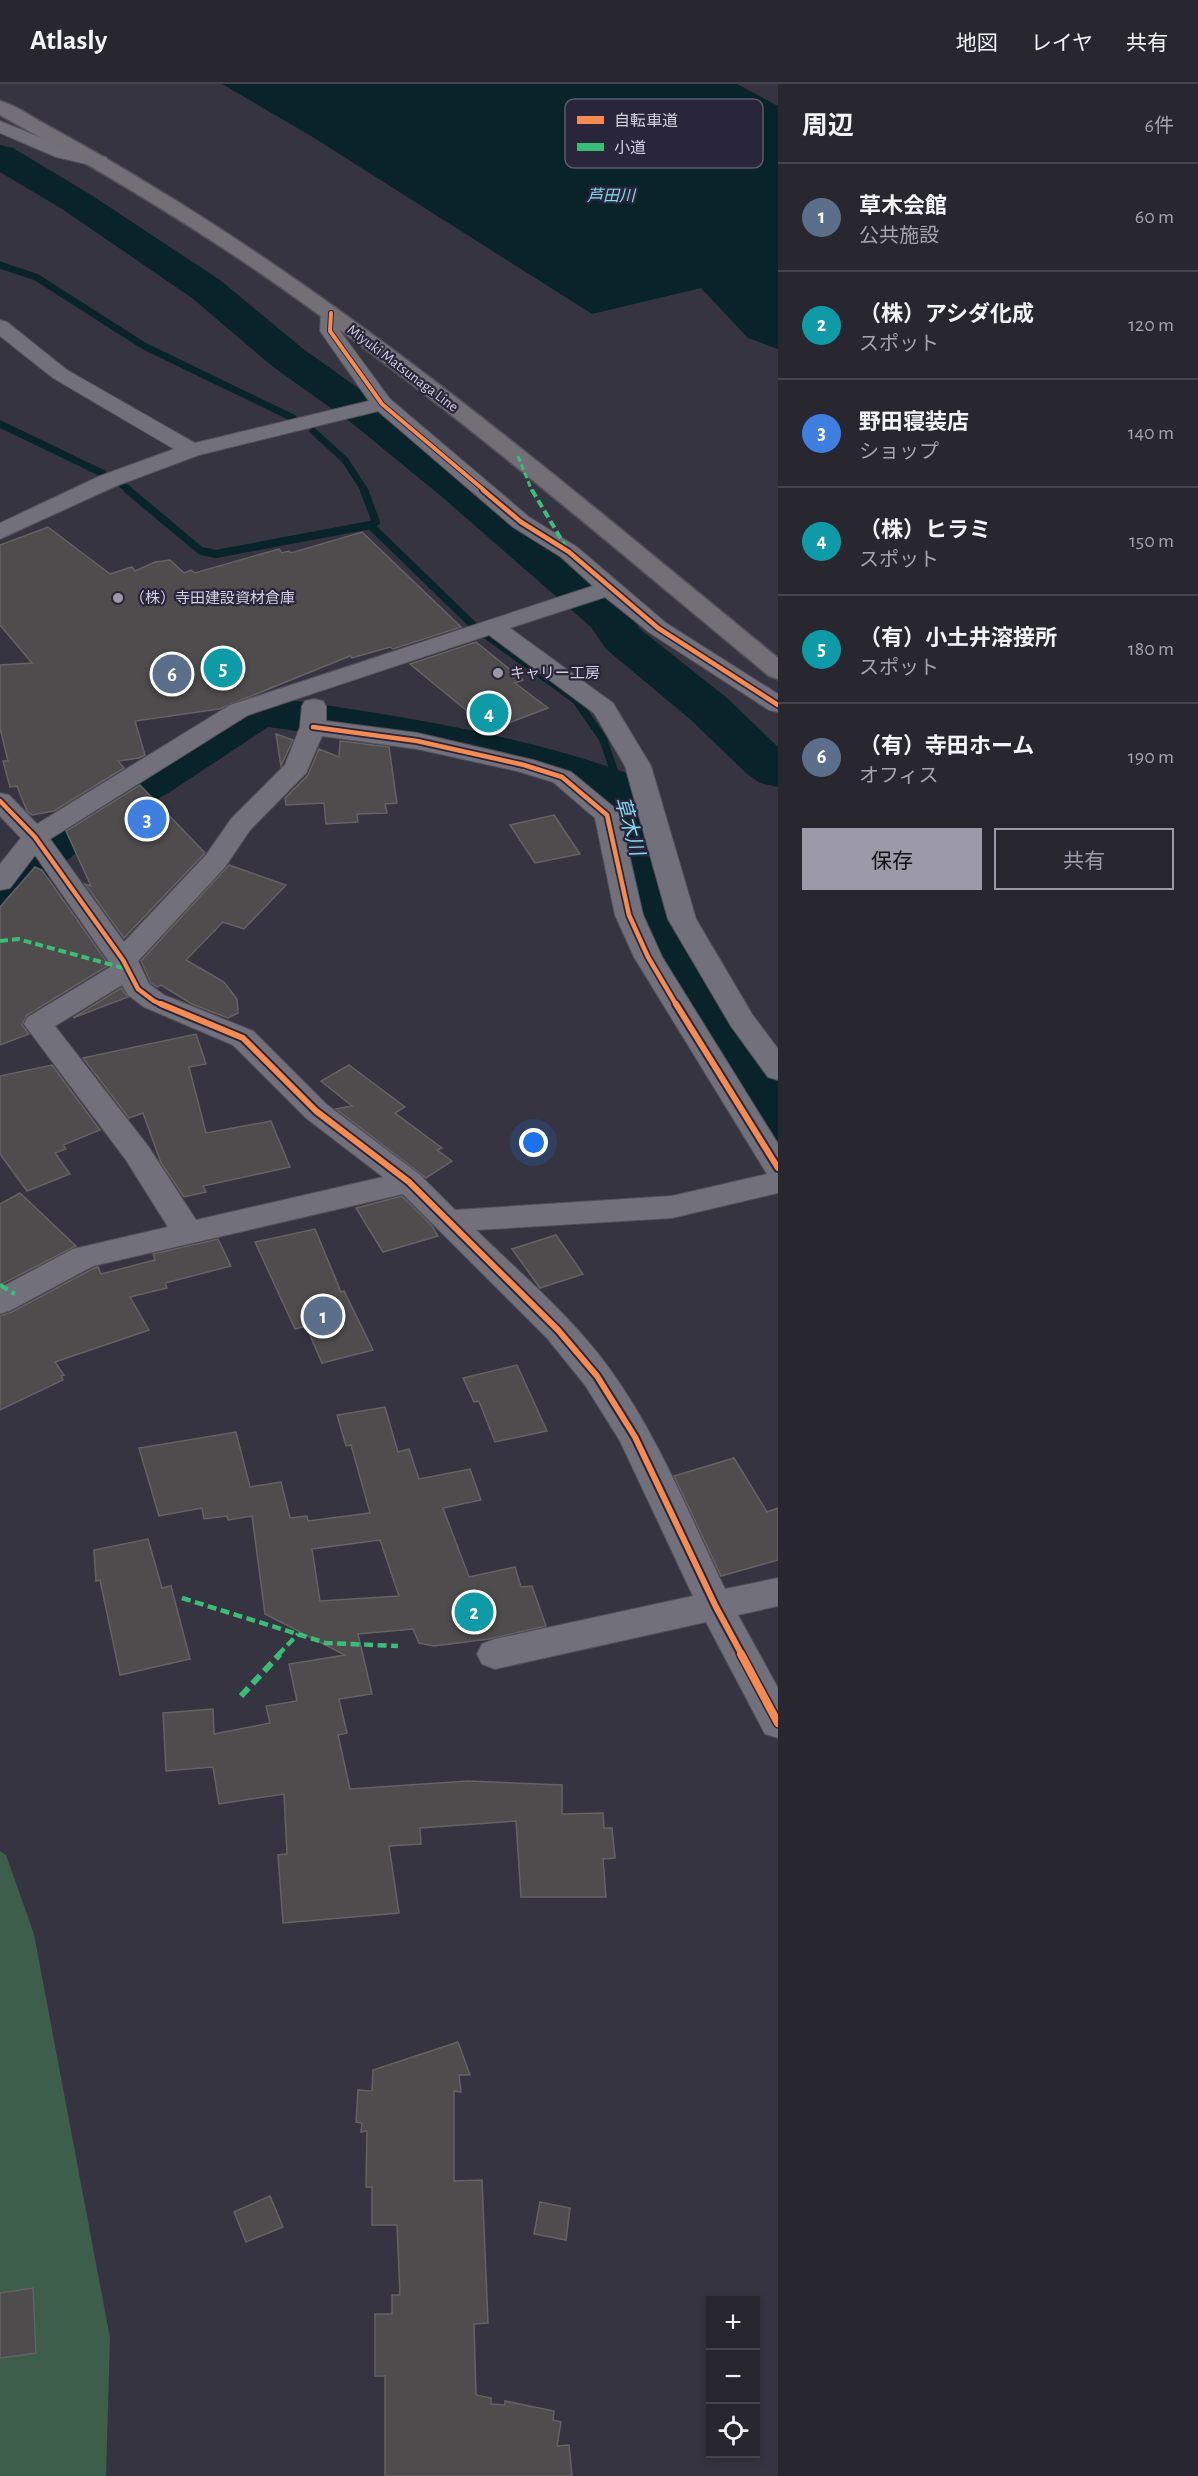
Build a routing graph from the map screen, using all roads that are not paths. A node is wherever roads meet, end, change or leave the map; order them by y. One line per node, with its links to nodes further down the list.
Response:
1 (0, 107): 3 (main road, Miyuki Matsunaga Line)
2 (0, 126): 3 (street)
3 (99, 161): 4 (main road, Miyuki Matsunaga Line)
4 (331, 313): 6 (street); 11 (main road, Miyuki Matsunaga Line)
5 (0, 326): 7 (street)
6 (376, 405): 7 (street); 9 (street)
7 (192, 450): 8 (street)
8 (0, 532)
9 (592, 594): 10 (street); 13 (street)
10 (484, 630): 12 (street); 19 (street)
11 (778, 671)
12 (311, 687): 14 (street); 16 (street)
13 (778, 705)
14 (314, 720): 18 (street); 20 (street)
15 (0, 801): 16 (street)
16 (42, 847): 17 (street); 18 (street)
17 (0, 882)
18 (125, 964): 21 (street); 24 (street)
19 (778, 1070)
20 (778, 1168)
21 (409, 1182): 23 (street); 24 (street)
22 (778, 1182): 23 (street)
23 (447, 1221): 27 (street)
24 (188, 1233): 25 (street)
25 (0, 1302)
26 (778, 1592): 27 (street)
27 (716, 1606): 28 (street); 29 (street)
28 (495, 1654)
29 (778, 1723)

